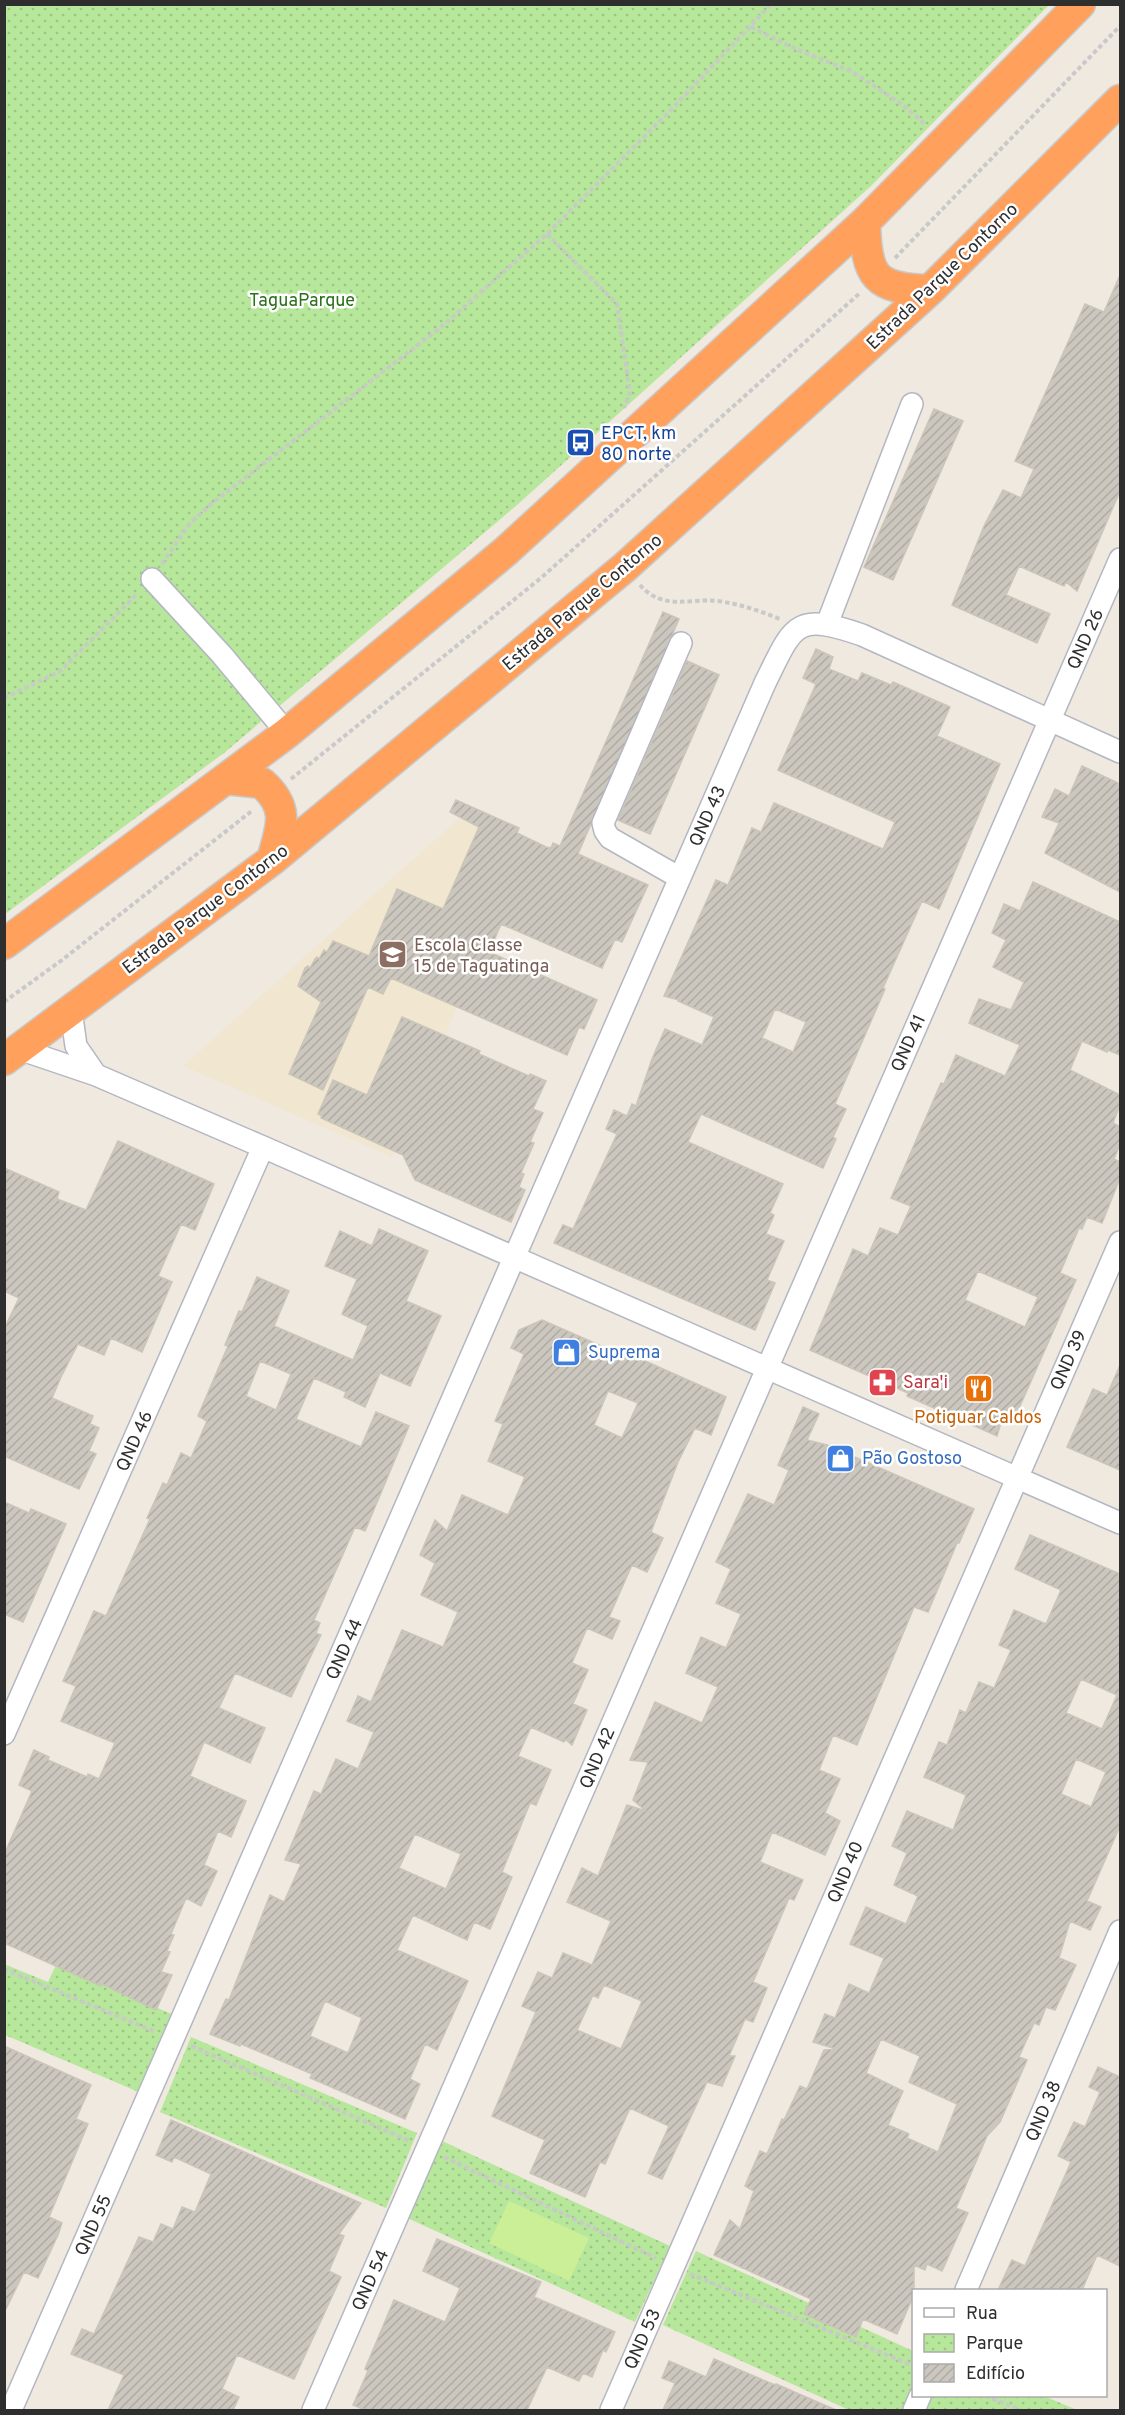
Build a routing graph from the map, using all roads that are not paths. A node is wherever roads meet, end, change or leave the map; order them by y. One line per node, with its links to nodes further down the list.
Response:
1 (1080, 4): 3 (highway)
2 (1120, 100): 4 (highway, Estrada Parque Contorno)
3 (865, 222): 4 (highway); 11 (highway)
4 (930, 290): 14 (highway, Estrada Parque Contorno)
5 (912, 404): 8 (street)
6 (1120, 559): 10 (street, QND 26)
7 (152, 579): 11 (street)
8 (827, 624): 10 (street); 15 (street, QND 43)
9 (681, 643): 15 (street)
10 (1049, 720): 12 (street); 23 (street, QND 41)
11 (287, 733): 13 (highway)
12 (1120, 752)
13 (226, 779): 14 (highway); 16 (highway)
14 (272, 860): 17 (highway, Estrada Parque Contorno)
15 (680, 878): 22 (street, QND 43)
16 (4, 944)
17 (71, 1010): 18 (highway, Estrada Parque Contorno); 19 (street)
18 (12, 1054): 19 (street)
19 (96, 1075): 20 (street)
20 (263, 1147): 22 (street); 26 (street, QND 46)
21 (1120, 1242): 24 (street, QND 39)
22 (514, 1259): 23 (street); 28 (street, QND 44)
23 (767, 1367): 24 (street); 29 (street, QND 42)
24 (1016, 1478): 25 (street); 30 (street, QND 40)
25 (1120, 1523)
26 (4, 1734)
27 (1120, 1931): 31 (street, QND 38)
28 (175, 2039): 32 (street, QND 55)
29 (427, 2149): 33 (street, QND 54)
30 (674, 2267): 34 (street, QND 53)
31 (966, 2289)
32 (11, 2410)
33 (313, 2410)
34 (611, 2410)

